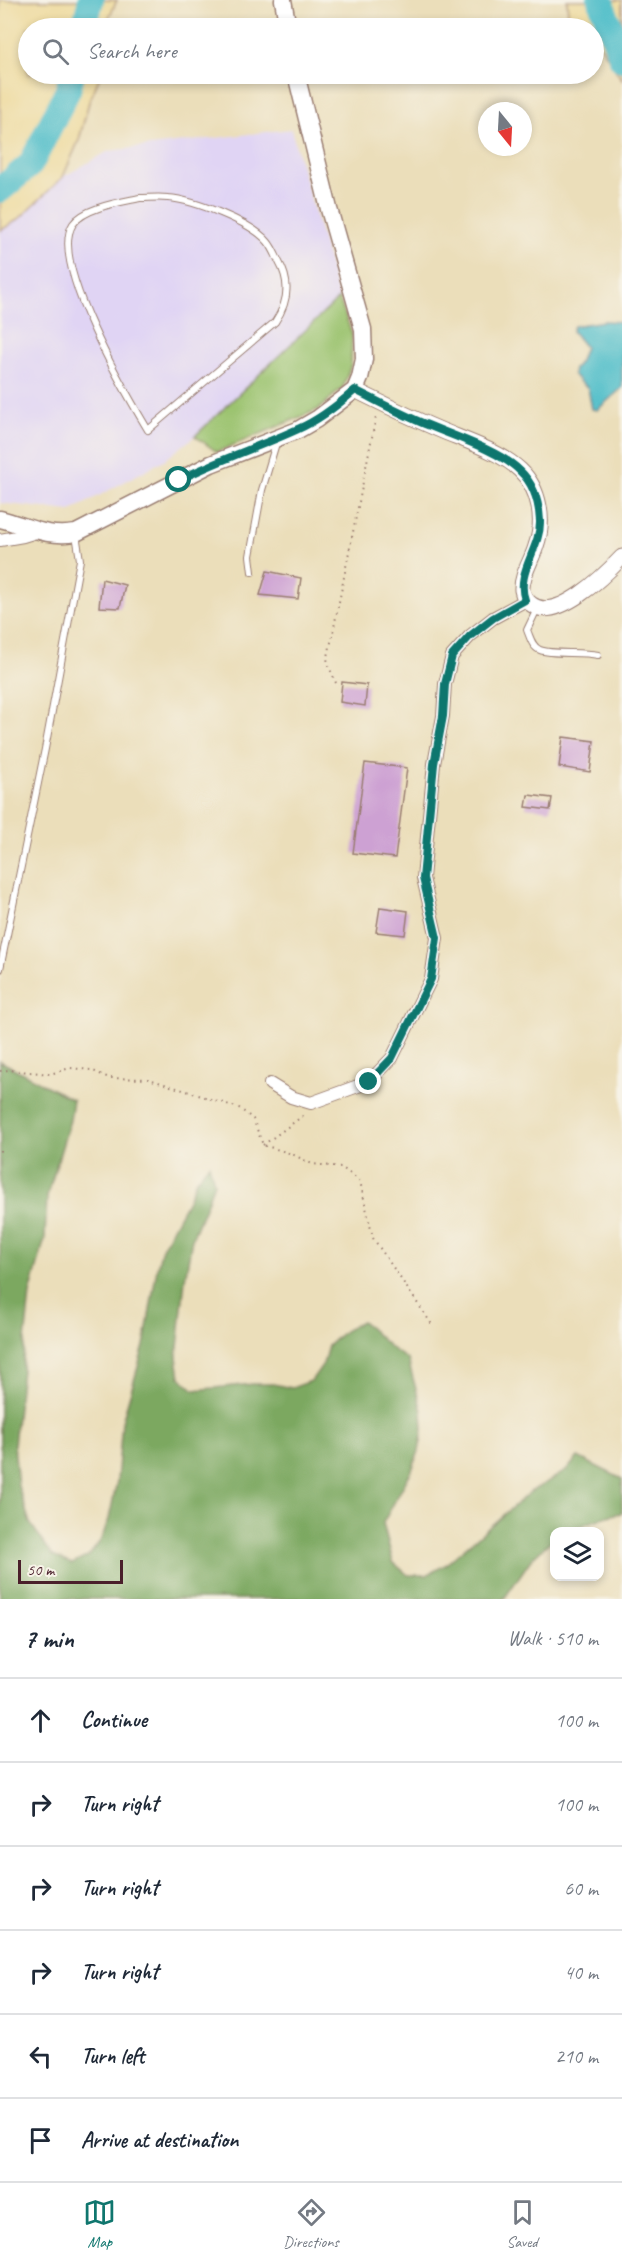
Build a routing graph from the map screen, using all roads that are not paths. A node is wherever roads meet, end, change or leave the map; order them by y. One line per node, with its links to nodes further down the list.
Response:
1 (282, 0): 2 (main road)
2 (286, 18)
3 (298, 84): 4 (main road)
4 (355, 390): 6 (main road); 13 (street)
5 (148, 430): 5 (lane)
6 (278, 437): 9 (main road); 12 (lane)
7 (0, 519): 8 (main road)
8 (36, 532): 9 (main road); 10 (street)
9 (76, 533): 15 (lane)
10 (0, 540)
11 (622, 557): 13 (street)
12 (252, 572)
13 (531, 604): 14 (lane); 16 (street)
14 (598, 654)
15 (0, 969)
16 (270, 1084)

